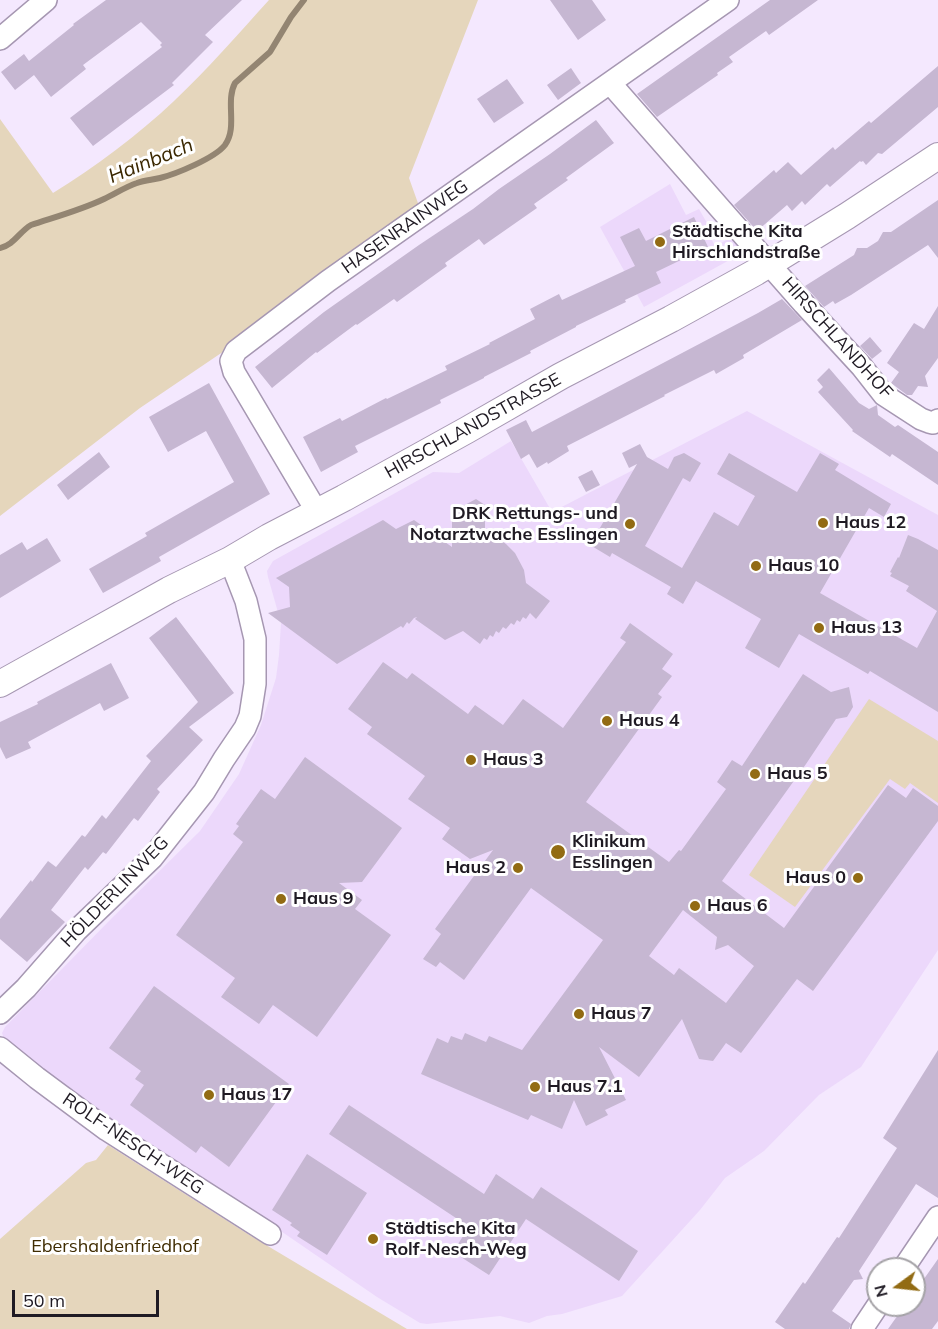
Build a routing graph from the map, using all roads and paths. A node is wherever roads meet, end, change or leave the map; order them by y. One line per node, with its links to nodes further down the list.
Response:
1 (46, 0): 3 (street)
2 (728, 0): 4 (street, HASENRAINWEG)
3 (0, 39)
4 (610, 83): 6 (street, HIRSCHLANDHOF); 8 (street, HASENRAINWEG)
5 (938, 156): 6 (street, HIRSCHLANDSTRASSE)
6 (770, 264): 7 (street, HIRSCHLANDHOF); 8 (street, HIRSCHLANDSTRASSE)
7 (938, 420)
8 (317, 512): 9 (street, HIRSCHLANDSTRASSE)
9 (230, 560): 10 (street, HIRSCHLANDSTRASSE); 11 (street, HÖLDERLINWEG)
10 (0, 684)
11 (0, 1013)
12 (0, 1048): 14 (street, ROLF-NESCH-WEG)
13 (938, 1217): 15 (street)
14 (270, 1234)
15 (911, 1257)

